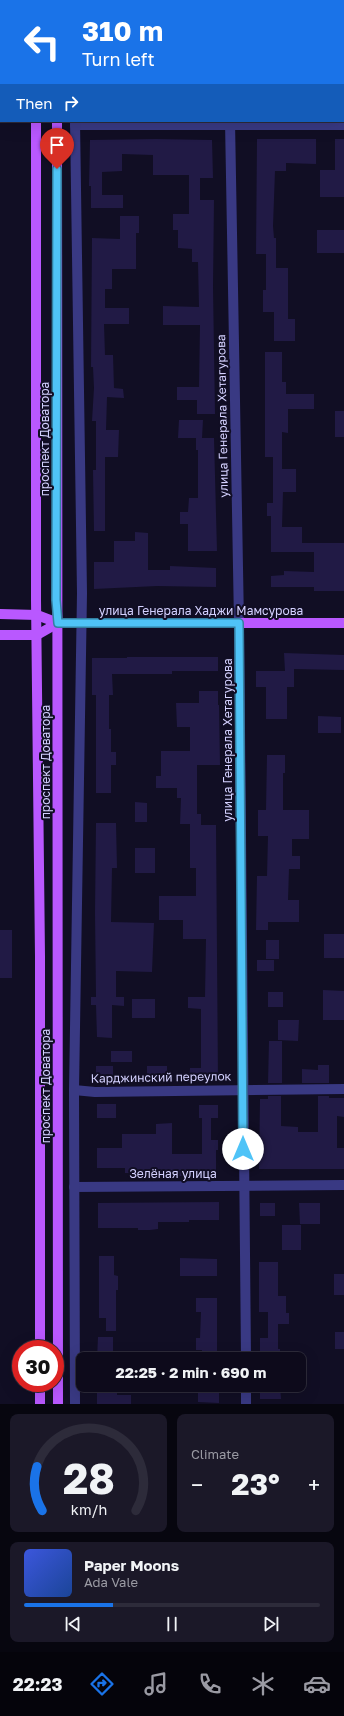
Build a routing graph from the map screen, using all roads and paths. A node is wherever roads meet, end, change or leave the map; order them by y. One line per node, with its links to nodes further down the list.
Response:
1 (36, 122): 7 (main road, проспект Доватора)
2 (57, 122): 8 (main road, проспект Доватора)
3 (75, 123): 4 (street); 9 (street)
4 (230, 123): 5 (street); 10 (street, улица Генерала Хетагурова)
5 (344, 125)
6 (0, 614): 7 (main road, улица Генерала Хаджи Мамсурова)
7 (37, 614): 8 (main road, улица Генерала Хаджи Мамсурова); 12 (main road, проспект Доватора)
8 (58, 623): 9 (main road, улица Генерала Хаджи Мамсурова); 12 (main road, улица Генерала Хаджи Мамсурова); 25 (main road, проспект Доватора)
9 (82, 623): 10 (main road, улица Генерала Хаджи Мамсурова); 14 (street)
10 (239, 623): 11 (main road, улица Генерала Хаджи Мамсурова); 15 (street, улица Генерала Хетагурова)
11 (344, 623)
12 (37, 635): 13 (main road, улица Генерала Хаджи Мамсурова); 20 (main road, проспект Доватора)
13 (0, 636)
14 (74, 1090): 15 (street, Карджинский переулок); 19 (street)
15 (243, 1090): 16 (street, Карджинский переулок); 18 (street, улица Генерала Хетагурова)
16 (344, 1090)
17 (344, 1185): 18 (street, Зелёная улица)
18 (243, 1186): 19 (street, Зелёная улица); 21 (street, улица Генерала Хетагурова)
19 (74, 1187): 26 (street)
20 (40, 1340)
21 (246, 1352)
22 (40, 1392): 24 (main road)
23 (246, 1392): 27 (street)
24 (40, 1404)
25 (58, 1404)
26 (75, 1404)
27 (246, 1404)

